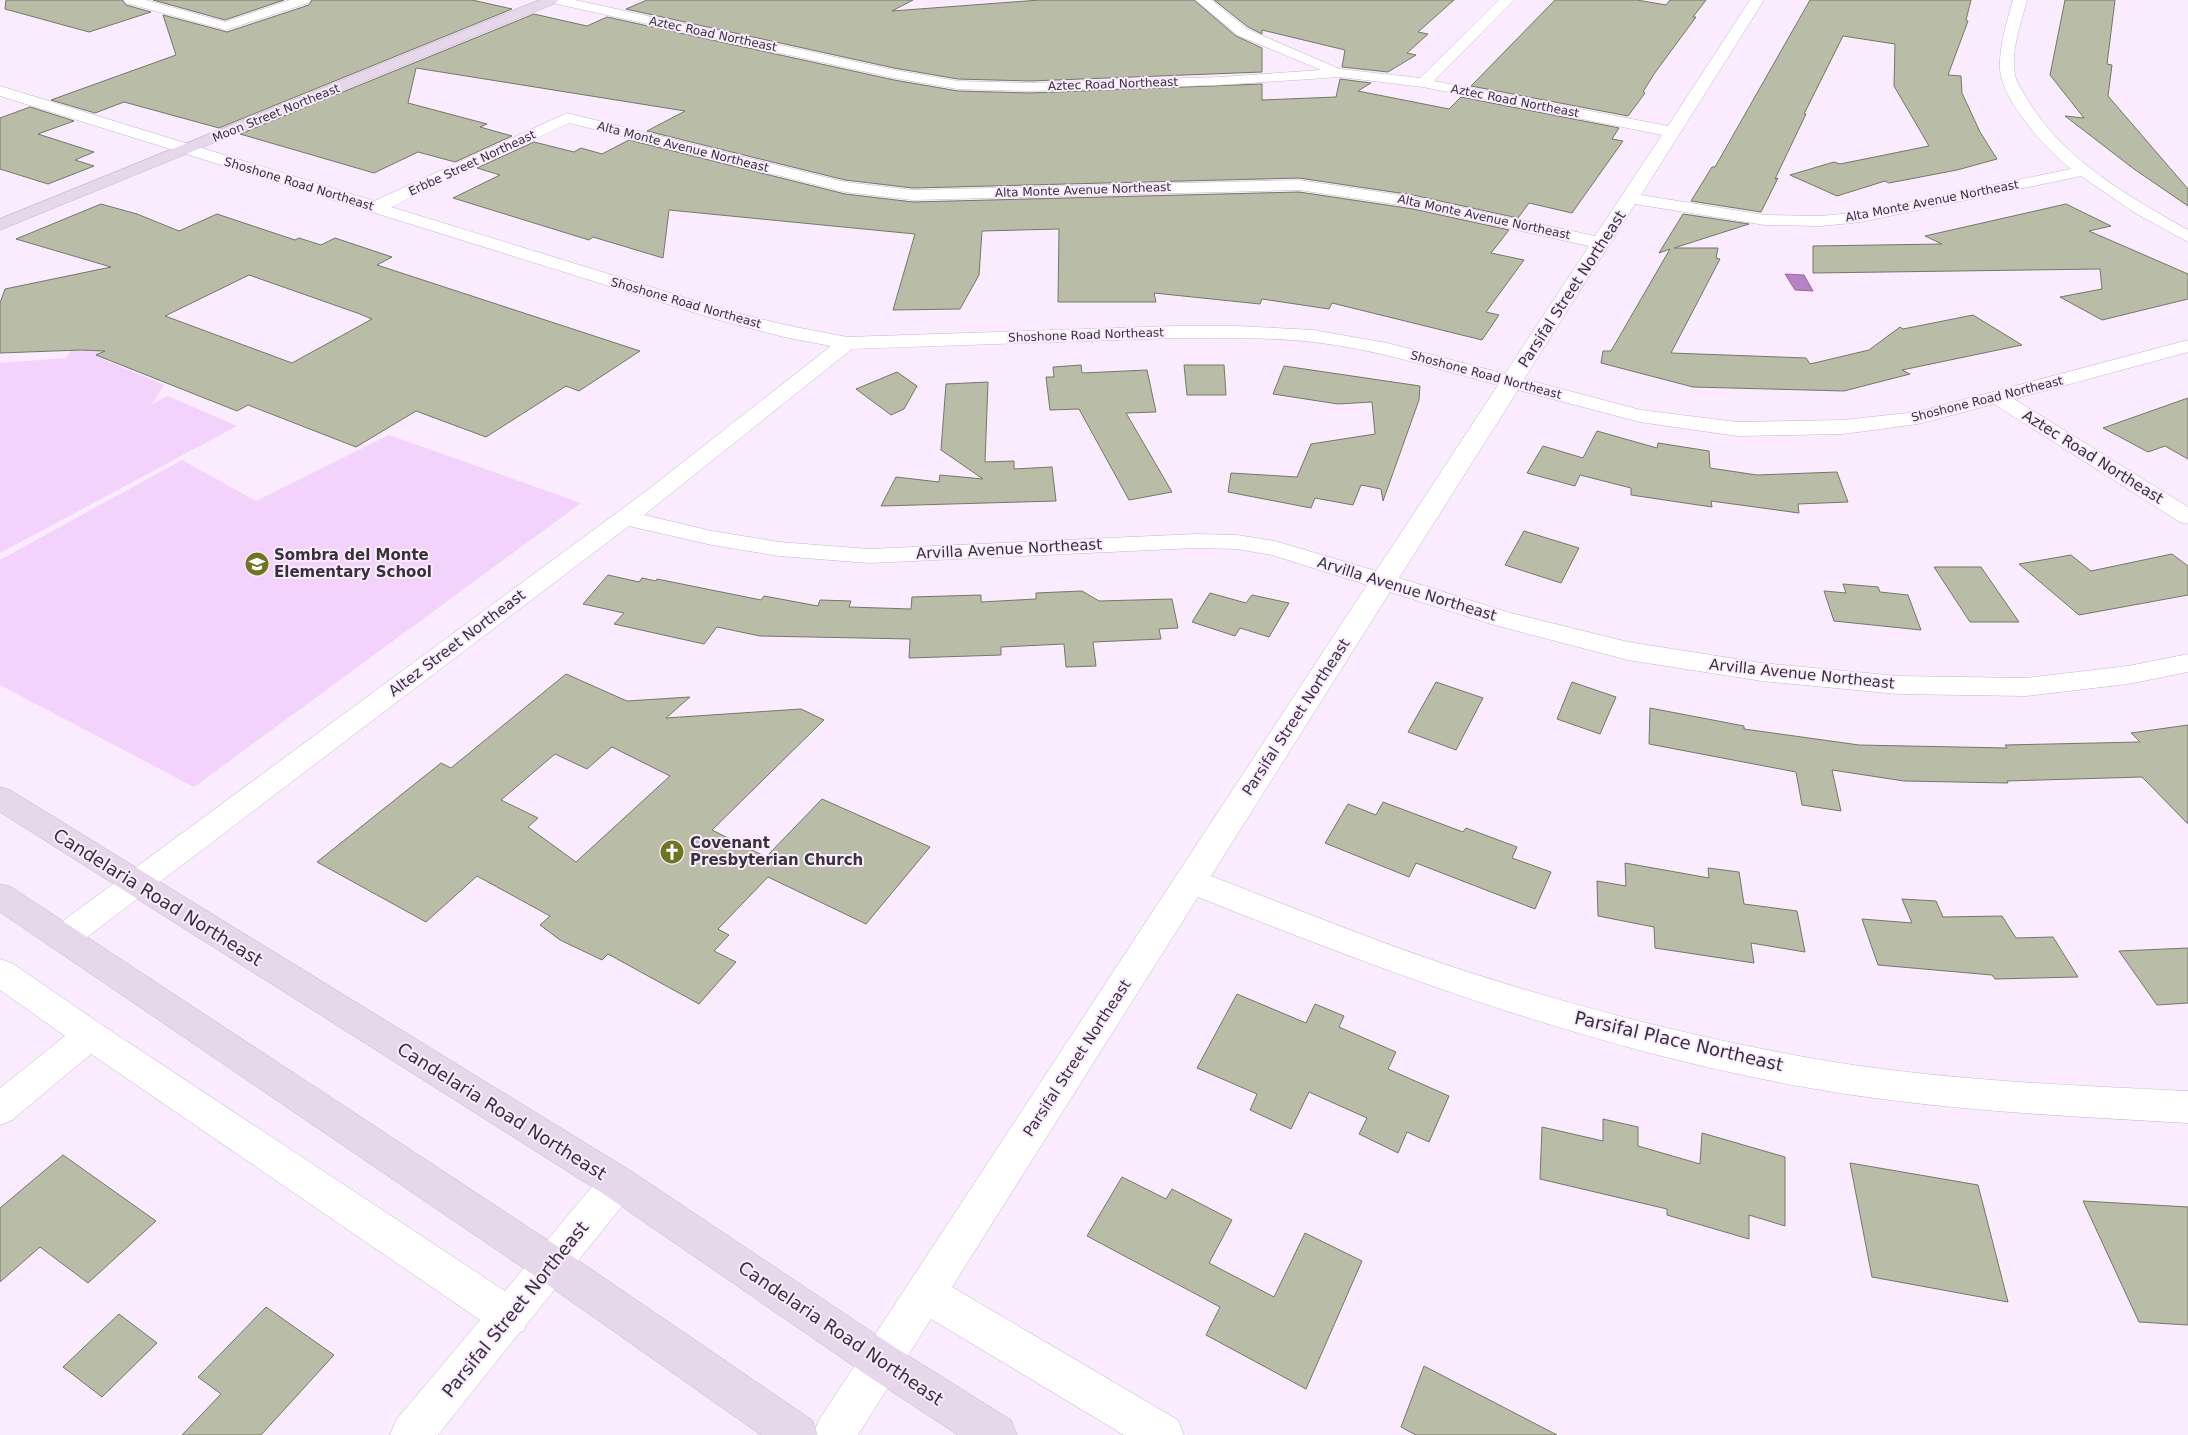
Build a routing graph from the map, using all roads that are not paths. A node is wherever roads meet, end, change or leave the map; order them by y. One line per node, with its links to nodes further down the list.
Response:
1 (131, 0): 2 (street)
2 (303, 0)
3 (551, 0): 14 (main road, Moon Street Northeast)
4 (557, 0): 9 (street, Aztec Road Northeast)
5 (1203, 0): 9 (street)
6 (1508, 0): 10 (street)
7 (1758, 0): 13 (street, Parsifal Street Northeast)
8 (2020, 0): 15 (street)
9 (1340, 72): 10 (street, Aztec Road Northeast)
10 (1423, 83): 13 (street, Aztec Road Northeast)
11 (0, 91): 14 (street, Shoshone Road Northeast)
12 (567, 118): 17 (street, Erbbe Street Northeast); 20 (street, Alta Monte Avenue Northeast)
13 (1672, 132): 16 (street, Parsifal Street Northeast)
14 (185, 150): 17 (street, Shoshone Road Northeast); 18 (main road, Moon Street Northeast)
15 (2083, 171): 16 (street, Alta Monte Avenue Northeast); 19 (street)
16 (1630, 198): 20 (street, Parsifal Street Northeast)
17 (376, 208): 21 (street, Shoshone Road Northeast)
18 (0, 225)
19 (2188, 237)
20 (1601, 243): 23 (street, Parsifal Street Northeast)
21 (847, 343): 23 (street, Shoshone Road Northeast); 26 (street, Altez Street Northeast)
22 (2188, 346): 24 (street, Shoshone Road Northeast)
23 (1512, 382): 24 (street, Shoshone Road Northeast); 27 (street, Parsifal Street Northeast)
24 (1997, 397): 25 (street, Aztec Road Northeast)
25 (2188, 517)
26 (625, 518): 27 (street, Arvilla Avenue Northeast); 31 (street, Altez Street Northeast)
27 (1382, 581): 28 (street, Arvilla Avenue Northeast); 30 (street, Parsifal Street Northeast)
28 (2188, 663)
29 (0, 798): 31 (main road, Candelaria Road Northeast)
30 (1191, 881): 36 (street, Parsifal Place Northeast); 40 (street, Parsifal Street Northeast)
31 (137, 883): 33 (street, Altez Street Northeast); 38 (main road, Candelaria Road Northeast)
32 (0, 896): 33 (main road)
33 (63, 938): 39 (main road)
34 (0, 972): 35 (street)
35 (90, 1035): 37 (street); 41 (street)
36 (2188, 1107)
37 (0, 1109)
38 (618, 1183): 39 (street, Parsifal Street Northeast); 42 (main road, Candelaria Road Northeast)
39 (552, 1265): 41 (street, Parsifal Street Northeast); 44 (main road)
40 (925, 1293): 42 (street, Parsifal Street Northeast); 47 (street)
41 (510, 1317): 43 (street, Parsifal Street Northeast)
42 (882, 1362): 45 (street, Parsifal Street Northeast); 46 (main road, Candelaria Road Northeast)
43 (411, 1435)
44 (797, 1435)
45 (834, 1435)
46 (996, 1435)
47 (1163, 1435)

